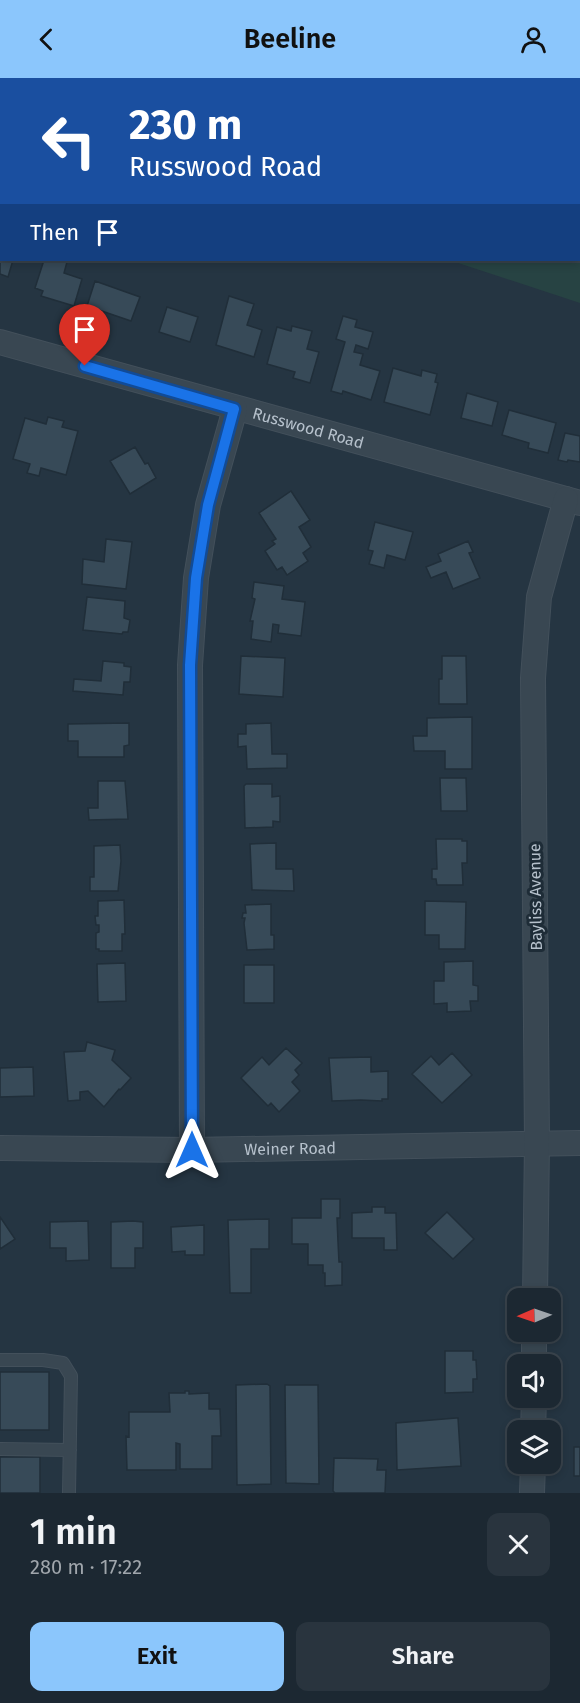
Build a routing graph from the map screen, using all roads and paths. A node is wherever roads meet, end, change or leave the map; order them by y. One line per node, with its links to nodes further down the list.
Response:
1 (0, 342): 2 (street, Russwood Road)
2 (234, 409): 3 (street, Russwood Road); 7 (street)
3 (573, 501): 4 (street, Bayliss Avenue)
4 (537, 1142): 5 (street, Weiner Road); 7 (street, Weiner Road); 8 (street, Bayliss Avenue)
5 (580, 1143)
6 (0, 1148): 7 (street, Weiner Road)
7 (192, 1150)
8 (535, 1288)
9 (0, 1360): 11 (lane)
10 (0, 1449): 11 (lane)
11 (70, 1449): 13 (lane)
12 (533, 1474): 14 (street)
13 (69, 1493)
14 (532, 1493)

